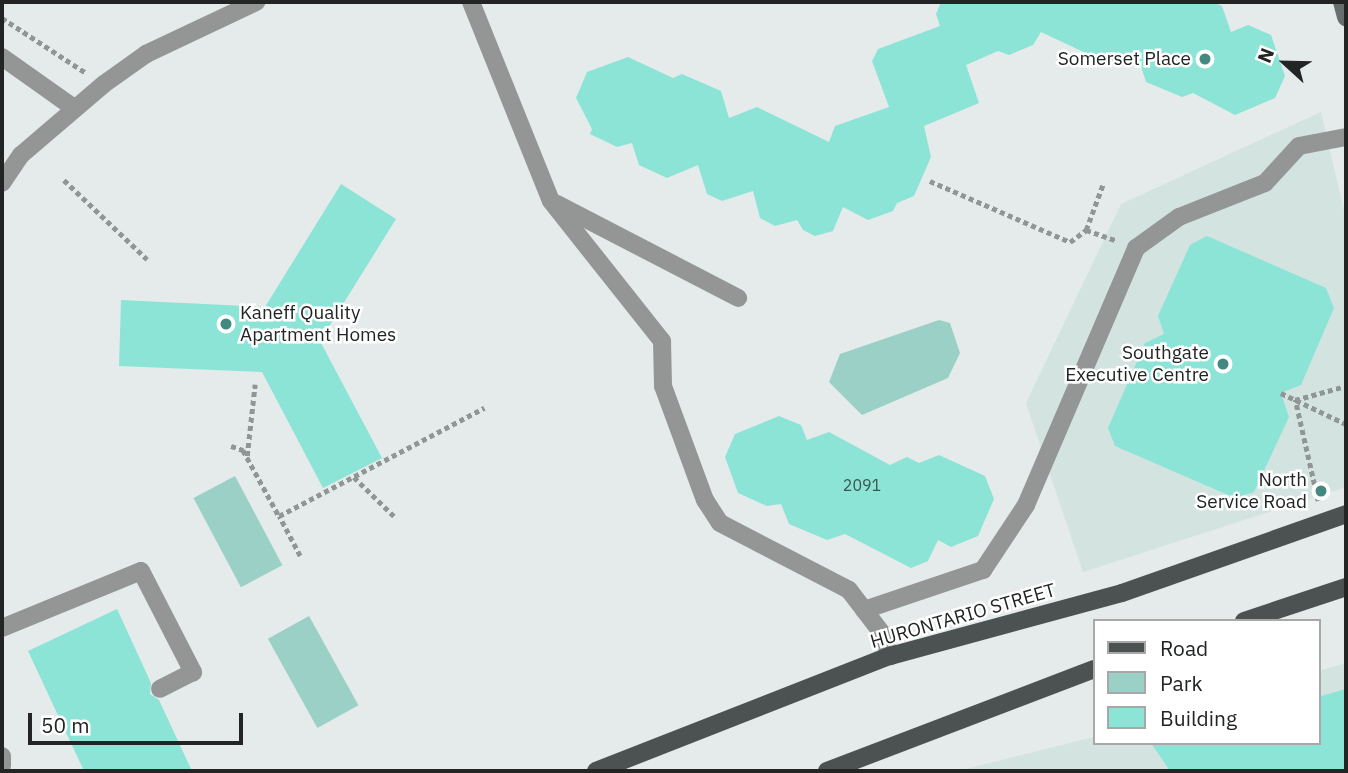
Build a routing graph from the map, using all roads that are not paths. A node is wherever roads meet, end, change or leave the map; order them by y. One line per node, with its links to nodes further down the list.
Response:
1 (256, 2): 6 (street)
2 (471, 2): 9 (street)
3 (1342, 2): 4 (street)
4 (1346, 17)
5 (2, 57): 6 (street)
6 (74, 108): 8 (street)
7 (1346, 137): 13 (street)
8 (2, 183)
9 (551, 201): 10 (street); 13 (street)
10 (738, 298)
11 (1346, 514): 16 (main road, HURONTARIO STREET)
12 (1346, 587): 14 (main road)
13 (864, 610): 16 (street)
14 (1250, 619)
15 (2, 628): 18 (street)
16 (890, 656): 21 (main road, HURONTARIO STREET)
17 (1092, 670): 22 (main road)
18 (160, 689)
19 (2, 756): 20 (street)
20 (2, 766)
21 (596, 771)
22 (827, 771)

